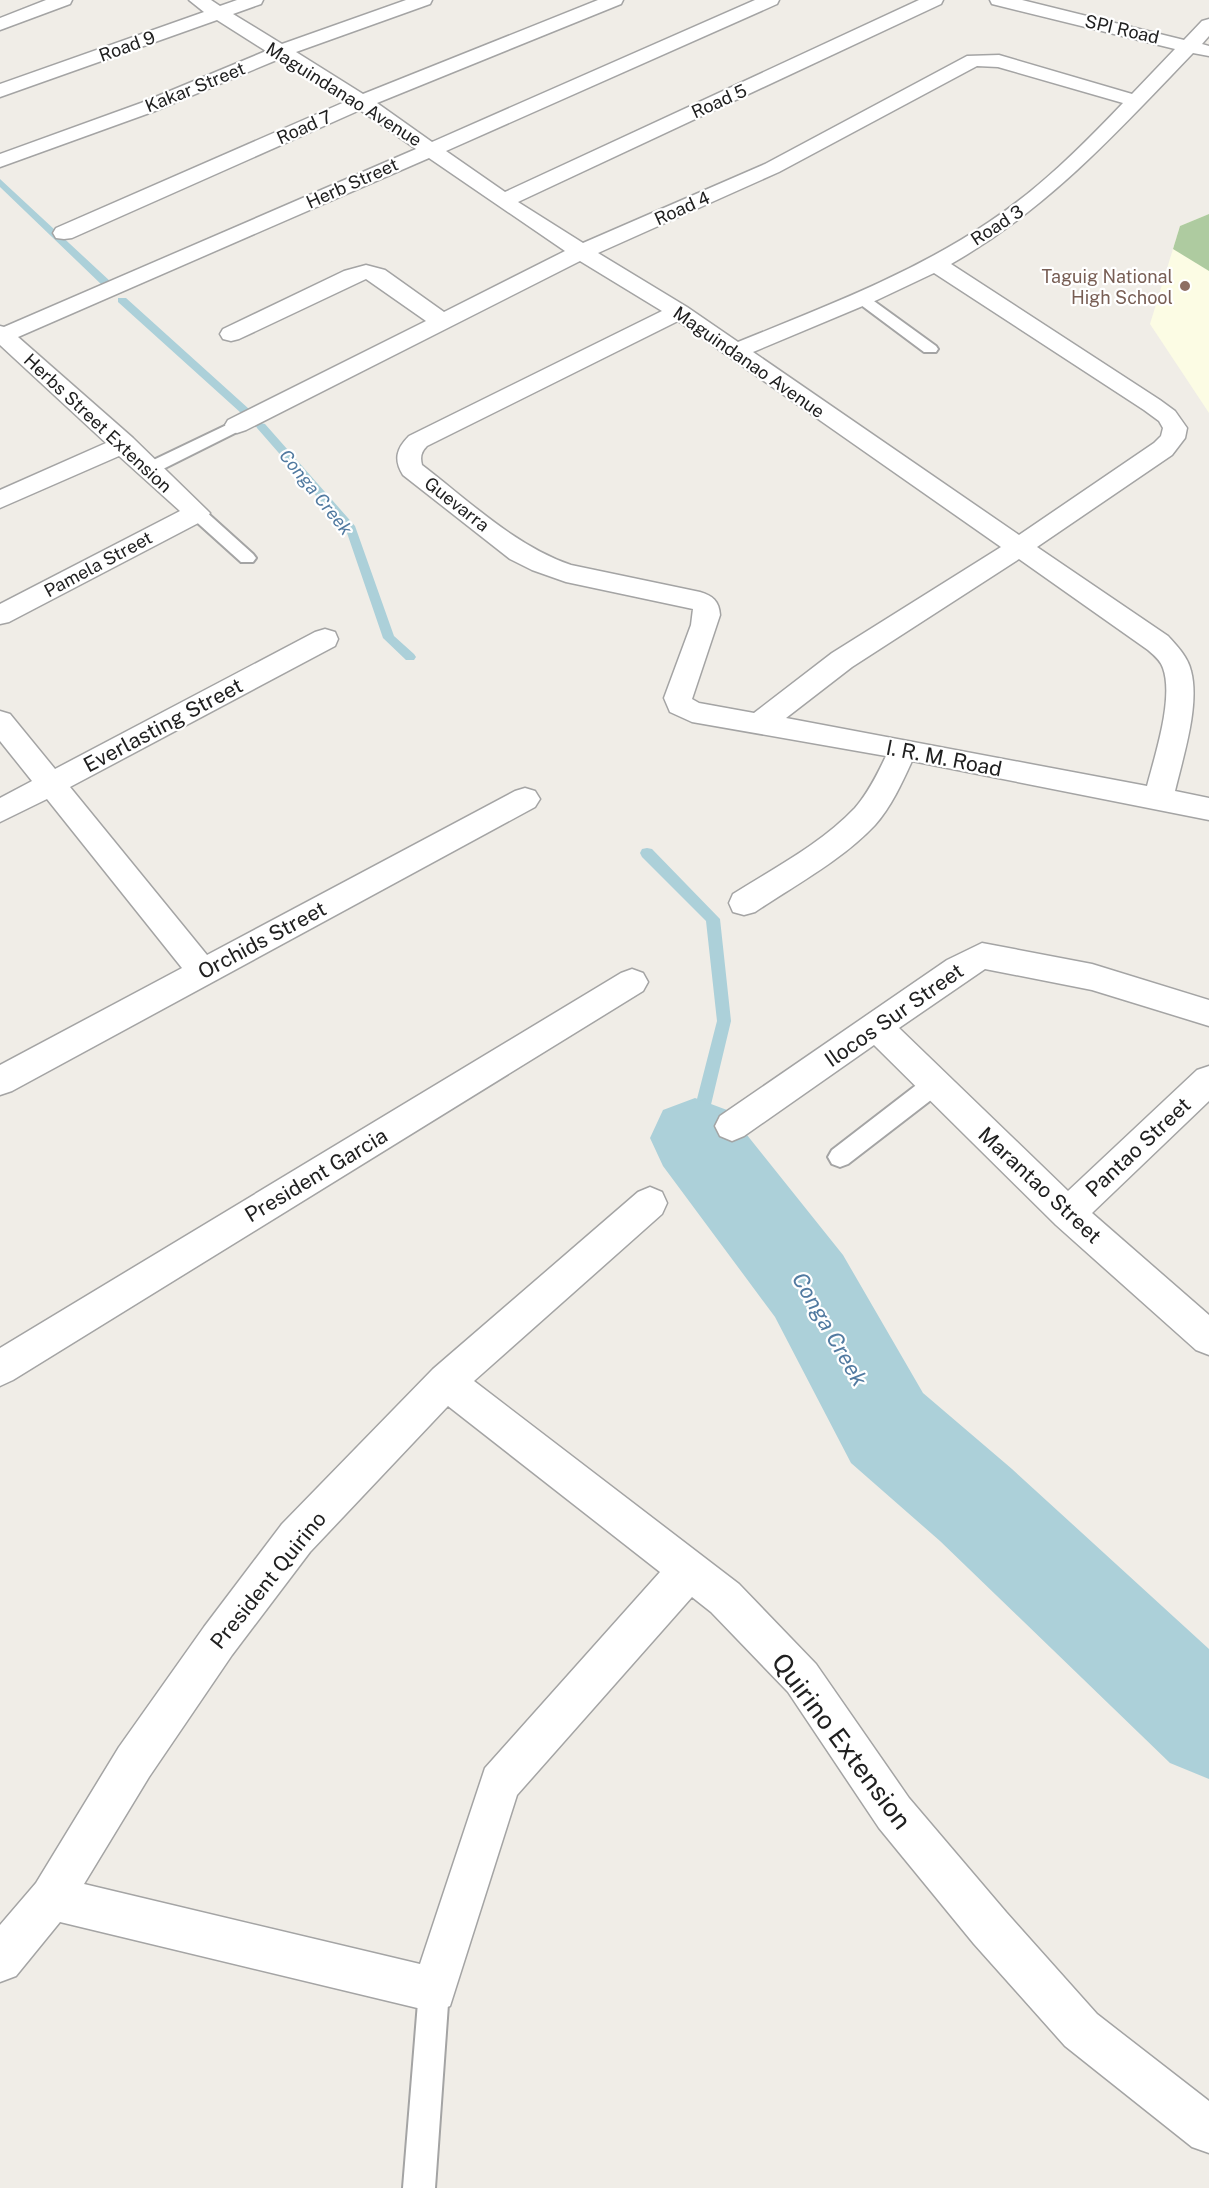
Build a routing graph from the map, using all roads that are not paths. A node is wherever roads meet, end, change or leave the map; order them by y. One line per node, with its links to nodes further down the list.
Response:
1 (63, 0): 10 (street)
2 (198, 0): 9 (street, Maguindanao Avenue)
3 (254, 0): 9 (street, Road 9)
4 (423, 0): 13 (street, Kakar Street)
5 (614, 0): 16 (street, Road 7)
6 (770, 0): 17 (street, Herb Street)
7 (934, 0): 19 (street, Road 5)
8 (999, 0): 12 (street, SPI Road)
9 (218, 14): 13 (street, Maguindanao Avenue); 14 (street, Road 9)
10 (0, 24)
11 (1209, 25): 12 (street, Road 3)
12 (1199, 49): 15 (street, Road 3)
13 (279, 52): 16 (street, Maguindanao Avenue); 18 (street, Kakar Street)
14 (0, 91)
15 (1136, 101): 21 (street, Road 4); 22 (street, Road 3)
16 (362, 102): 17 (street, Maguindanao Avenue); 20 (street, Road 7)
17 (430, 148): 19 (street, Maguindanao Avenue); 27 (street, Herb Street)
18 (0, 161)
19 (503, 201): 21 (street, Maguindanao Avenue)
20 (64, 233)
21 (581, 252): 24 (street, Maguindanao Avenue); 25 (street, Road 4)
22 (934, 263): 23 (street, Road 3); 35 (street)
23 (862, 299): 28 (lane); 29 (street, Road 3)
24 (679, 312): 29 (street, Maguindanao Avenue); 39 (street, Guevarra)
25 (443, 322): 26 (street); 30 (street, Road 4)
26 (231, 334)
27 (1, 335): 31 (street, Herbs Street Extension)
28 (930, 348)
29 (734, 352): 35 (street, Maguindanao Avenue)
30 (237, 425): 32 (lane)
31 (124, 444): 32 (street, Herbs Street Extension); 33 (street)
32 (149, 469): 34 (street, Herbs Street Extension)
33 (0, 500)
34 (197, 513): 36 (lane); 37 (street, Pamela Street)
35 (1019, 547): 41 (street); 44 (street, Maguindanao Avenue)
36 (247, 558)
37 (0, 615)
38 (325, 639): 43 (street, Everlasting Street)
39 (680, 705): 41 (street, I. R. M. Road)
40 (0, 721): 43 (street)
41 (759, 724): 42 (street, I. R. M. Road)
42 (904, 749): 44 (street, I. R. M. Road); 48 (street)
43 (49, 784): 47 (street, Everlasting Street); 49 (street)
44 (1159, 798): 46 (street, I. R. M. Road)
45 (525, 799): 49 (street, Orchids Street)
46 (1209, 809)
47 (0, 811)
48 (744, 903)
49 (203, 972): 54 (street, Orchids Street)
50 (632, 982): 61 (street, President Garcia)
51 (1209, 1013): 52 (street, Ilocos Sur Street)
52 (876, 1027): 55 (street, Marantao Street); 56 (street, Ilocos Sur Street)
53 (1209, 1080): 59 (street, Pantao Street)
54 (0, 1081)
55 (936, 1083): 57 (lane); 59 (street, Marantao Street)
56 (732, 1126)
57 (840, 1157)
58 (650, 1203): 62 (street, President Quirino)
59 (1068, 1214): 60 (street, Marantao Street)
60 (1209, 1338)
61 (0, 1368)
62 (446, 1382): 63 (street, Quirino Extension); 64 (street, President Quirino)
63 (689, 1570): 66 (street); 67 (street, Quirino Extension)
64 (51, 1898): 65 (street, President Quirino); 66 (street)
65 (0, 1960)
66 (434, 1990): 68 (lane)
67 (1209, 2130)
68 (419, 2188)

